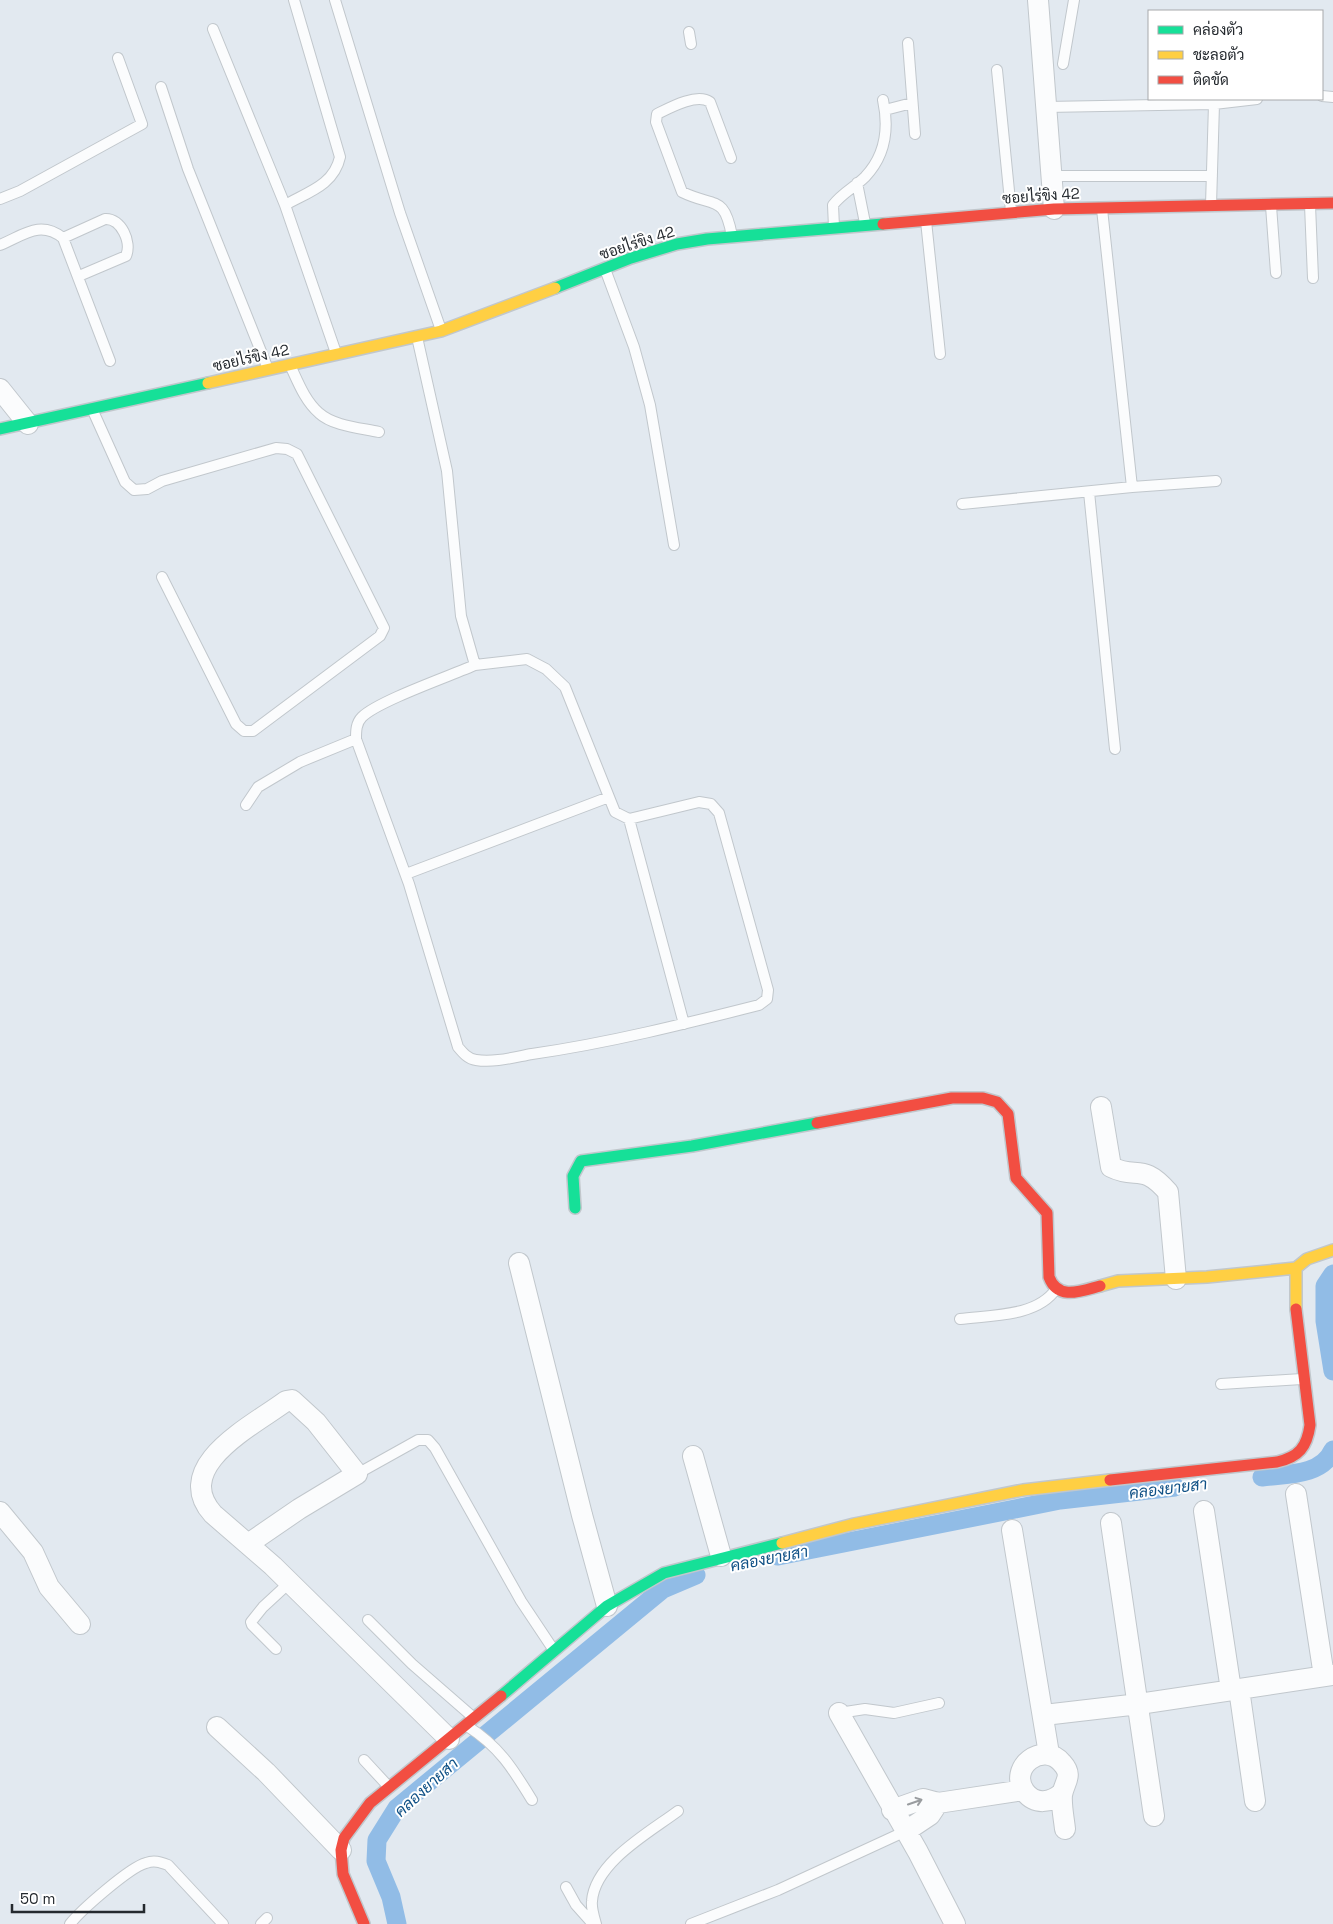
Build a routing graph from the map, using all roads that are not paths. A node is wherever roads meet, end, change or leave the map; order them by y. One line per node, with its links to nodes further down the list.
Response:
1 (294, 0): 24 (lane)
2 (335, 0): 41 (lane)
3 (1038, 0): 16 (street)
4 (1074, 0): 10 (lane)
5 (213, 29): 24 (lane)
6 (689, 32): 8 (lane)
7 (908, 42): 14 (lane)
8 (691, 44)
9 (118, 58): 22 (lane)
10 (1063, 64)
11 (997, 70): 30 (lane)
12 (161, 87): 47 (lane)
13 (1248, 100): 15 (lane)
14 (912, 103): 17 (lane); 21 (lane)
15 (1214, 104): 16 (lane); 20 (lane)
16 (1046, 107): 19 (street)
17 (915, 134)
18 (731, 158): 34 (lane)
19 (1051, 176): 20 (lane); 29 (street)
20 (1212, 176): 27 (lane)
21 (857, 183): 32 (lane); 33 (lane)
22 (0, 199)
23 (1333, 203): 25 (street, ซอยไร่ขิง 42)
24 (285, 204): 44 (lane)
25 (1310, 204): 26 (street, ซอยไร่ขิง 42); 40 (lane)
26 (1271, 205): 27 (street, ซอยไร่ขิง 42); 38 (lane)
27 (1211, 206): 28 (street, ซอยไร่ขิง 42)
28 (1102, 208): 29 (street, ซอยไร่ขิง 42); 54 (lane)
29 (1054, 209): 30 (street, ซอยไร่ขิง 42)
30 (1011, 212): 31 (street, ซอยไร่ขิง 42)
31 (926, 220): 32 (street, ซอยไร่ขิง 42); 43 (lane)
32 (866, 226): 33 (street, ซอยไร่ขิง 42)
33 (834, 229): 34 (street, ซอยไร่ขิง 42)
34 (732, 237): 37 (street, ซอยไร่ขิง 42)
35 (63, 238): 36 (lane); 39 (lane); 39 (lane)
36 (0, 245)
37 (605, 268): 41 (street, ซอยไร่ขิง 42); 57 (lane)
38 (1276, 273)
39 (79, 276): 45 (lane)
40 (1313, 278)
41 (441, 331): 42 (street, ซอยไร่ขิง 42)
42 (417, 336): 44 (street, ซอยไร่ขิง 42); 59 (lane)
43 (940, 354)
44 (337, 355): 46 (street, ซอยไร่ขิง 42)
45 (110, 361)
46 (290, 364): 47 (street, ซอยไร่ขิง 42); 52 (lane)
47 (268, 370): 49 (street, ซอยไร่ขิง 42)
48 (0, 389): 50 (street)
49 (92, 410): 50 (street, ซอยไร่ขิง 42); 58 (lane)
50 (28, 424): 51 (street, ซอยไร่ขิง 42)
51 (0, 430)
52 (379, 432)
53 (1216, 481): 54 (lane)
54 (1132, 488): 55 (lane)
55 (1089, 492): 56 (lane); 61 (lane)
56 (962, 504)
57 (674, 545)
58 (162, 576)
59 (475, 665): 60 (lane); 62 (lane)
60 (356, 739): 63 (lane); 65 (lane)
61 (1115, 749)
62 (609, 797): 64 (lane); 65 (lane)
63 (246, 805)
64 (629, 819): 66 (lane); 66 (lane)
65 (406, 874): 66 (lane)
66 (684, 1024)
67 (1102, 1107): 72 (street)
68 (574, 1208): 73 (street)
69 (1333, 1250): 71 (street)
70 (519, 1263): 87 (street)
71 (1296, 1268): 72 (street); 75 (street)
72 (1176, 1279): 73 (street)
73 (1057, 1288): 74 (lane)
74 (960, 1319)
75 (1305, 1378): 76 (lane); 85 (street)
76 (1221, 1384)
77 (693, 1456): 85 (street)
78 (357, 1474): 84 (street); 84 (street); 91 (lane)
79 (1296, 1494): 92 (street)
80 (1204, 1511): 93 (street)
81 (0, 1512): 89 (street)
82 (1111, 1523): 95 (street)
83 (1012, 1530): 97 (street)
84 (248, 1544): 86 (street)
85 (721, 1556): 87 (street)
86 (289, 1583): 90 (lane); 100 (street)
87 (607, 1606): 91 (street)
88 (368, 1620): 98 (lane)
89 (80, 1624)
90 (276, 1649)
91 (555, 1651): 98 (street)
92 (1329, 1675): 93 (street)
93 (1235, 1689): 95 (street); 107 (street)
94 (939, 1703): 96 (lane)
95 (1138, 1704): 97 (street); 111 (street)
96 (839, 1713): 109 (street)
97 (1044, 1714): 101 (street)
98 (470, 1722): 100 (street); 106 (lane)
99 (217, 1727): 114 (street)
100 (449, 1739): 103 (street)
101 (1049, 1754): 104 (street); 105 (street)
102 (364, 1760): 103 (lane)
103 (390, 1788): 114 (street)
104 (1023, 1790): 105 (street); 108 (street)
105 (1062, 1794): 112 (street)
106 (532, 1800)
107 (1255, 1801)
108 (938, 1803): 109 (street, one-way to 108); 113 (street)
109 (892, 1810): 113 (street)
110 (678, 1811): 119 (lane)
111 (1154, 1816)
112 (1065, 1829)
113 (906, 1831): 120 (lane); 121 (street)
114 (341, 1850): 118 (street)
115 (566, 1887): 119 (lane)
116 (70, 1924): 117 (lane)
117 (223, 1924)
118 (364, 1924)
119 (594, 1924)
120 (690, 1924)
121 (955, 1924)

